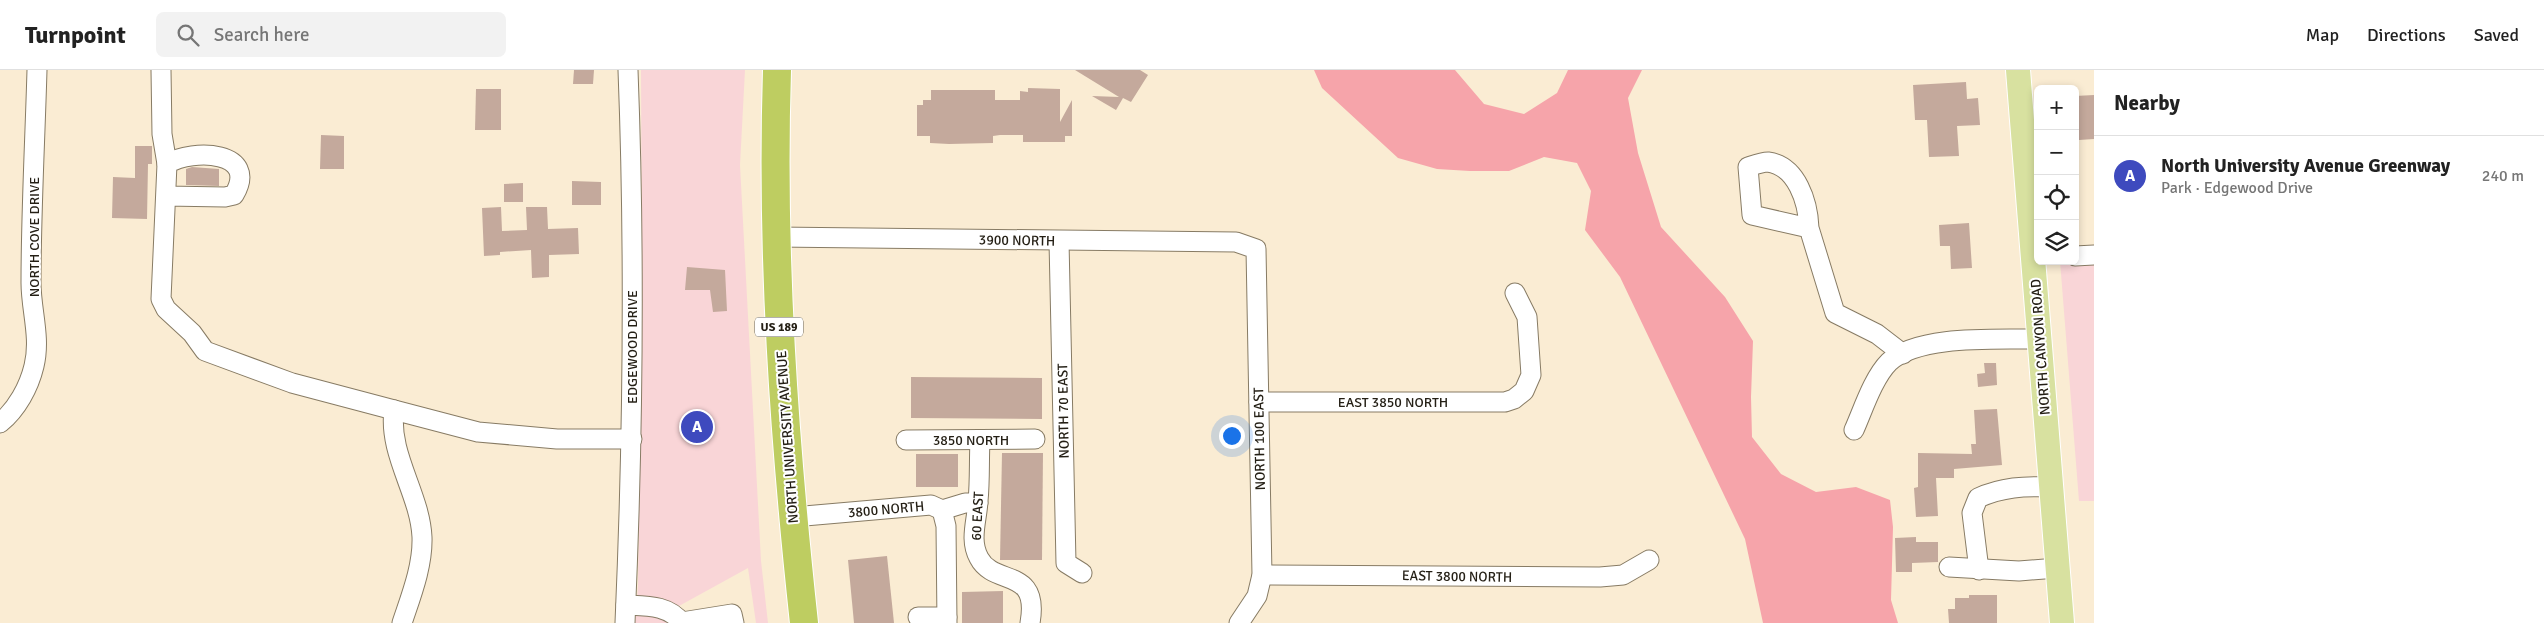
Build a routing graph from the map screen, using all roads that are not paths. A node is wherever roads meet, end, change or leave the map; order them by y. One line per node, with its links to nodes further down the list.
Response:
1 (37, 70): 21 (street, NORTH COVE DRIVE)
2 (161, 70): 6 (street)
3 (628, 70): 23 (street, EDGEWOOD DRIVE)
4 (777, 70): 9 (highway, NORTH UNIVERSITY AVENUE / US 189)
5 (2018, 70): 11 (main road, NORTH CANYON ROAD)
6 (167, 164): 7 (street); 7 (street)
7 (166, 196): 20 (street)
8 (1809, 228): 18 (street)
9 (776, 237): 10 (street, 3900 NORTH); 30 (highway, NORTH UNIVERSITY AVENUE / US 189)
10 (1059, 240): 12 (street, 3900 NORTH); 35 (street, NORTH 70 EAST)
11 (2034, 248)
12 (1256, 249): 19 (street, NORTH 100 EAST)
13 (2094, 255): 14 (street)
14 (2079, 256)
15 (2035, 265): 17 (main road, NORTH CANYON ROAD)
16 (1515, 294): 19 (street, EAST 3850 NORTH)
17 (2039, 339): 18 (street); 27 (main road, NORTH CANYON ROAD)
18 (1896, 358): 22 (street)
19 (1259, 402): 36 (street, NORTH 100 EAST)
20 (394, 410): 23 (street); 41 (street)
21 (0, 424)
22 (1854, 430)
23 (632, 439): 37 (street, EDGEWOOD DRIVE)
24 (1035, 439): 26 (street, 3850 NORTH)
25 (906, 440): 26 (street, 3850 NORTH)
26 (980, 440): 28 (street, 60 EAST)
27 (2051, 487): 33 (main road, NORTH CANYON ROAD); 34 (street)
28 (978, 503): 29 (street, 3800 NORTH); 44 (street, 60 EAST)
29 (942, 510): 30 (street, 3800 NORTH); 39 (street)
30 (793, 517): 43 (highway, NORTH UNIVERSITY AVENUE / US 189)
31 (1649, 560): 36 (street, EAST 3800 NORTH)
32 (1949, 567): 34 (street)
33 (2058, 568): 34 (street); 46 (main road, NORTH CANYON ROAD)
34 (1979, 570)
35 (1082, 573)
36 (1262, 575): 45 (street, NORTH 100 EAST)
37 (626, 614): 40 (street)
38 (918, 617): 39 (street)
39 (947, 620)
40 (682, 622): 42 (street)
41 (402, 623)
42 (734, 623)
43 (804, 623)
44 (1030, 623)
45 (1239, 623)
46 (2062, 623)

